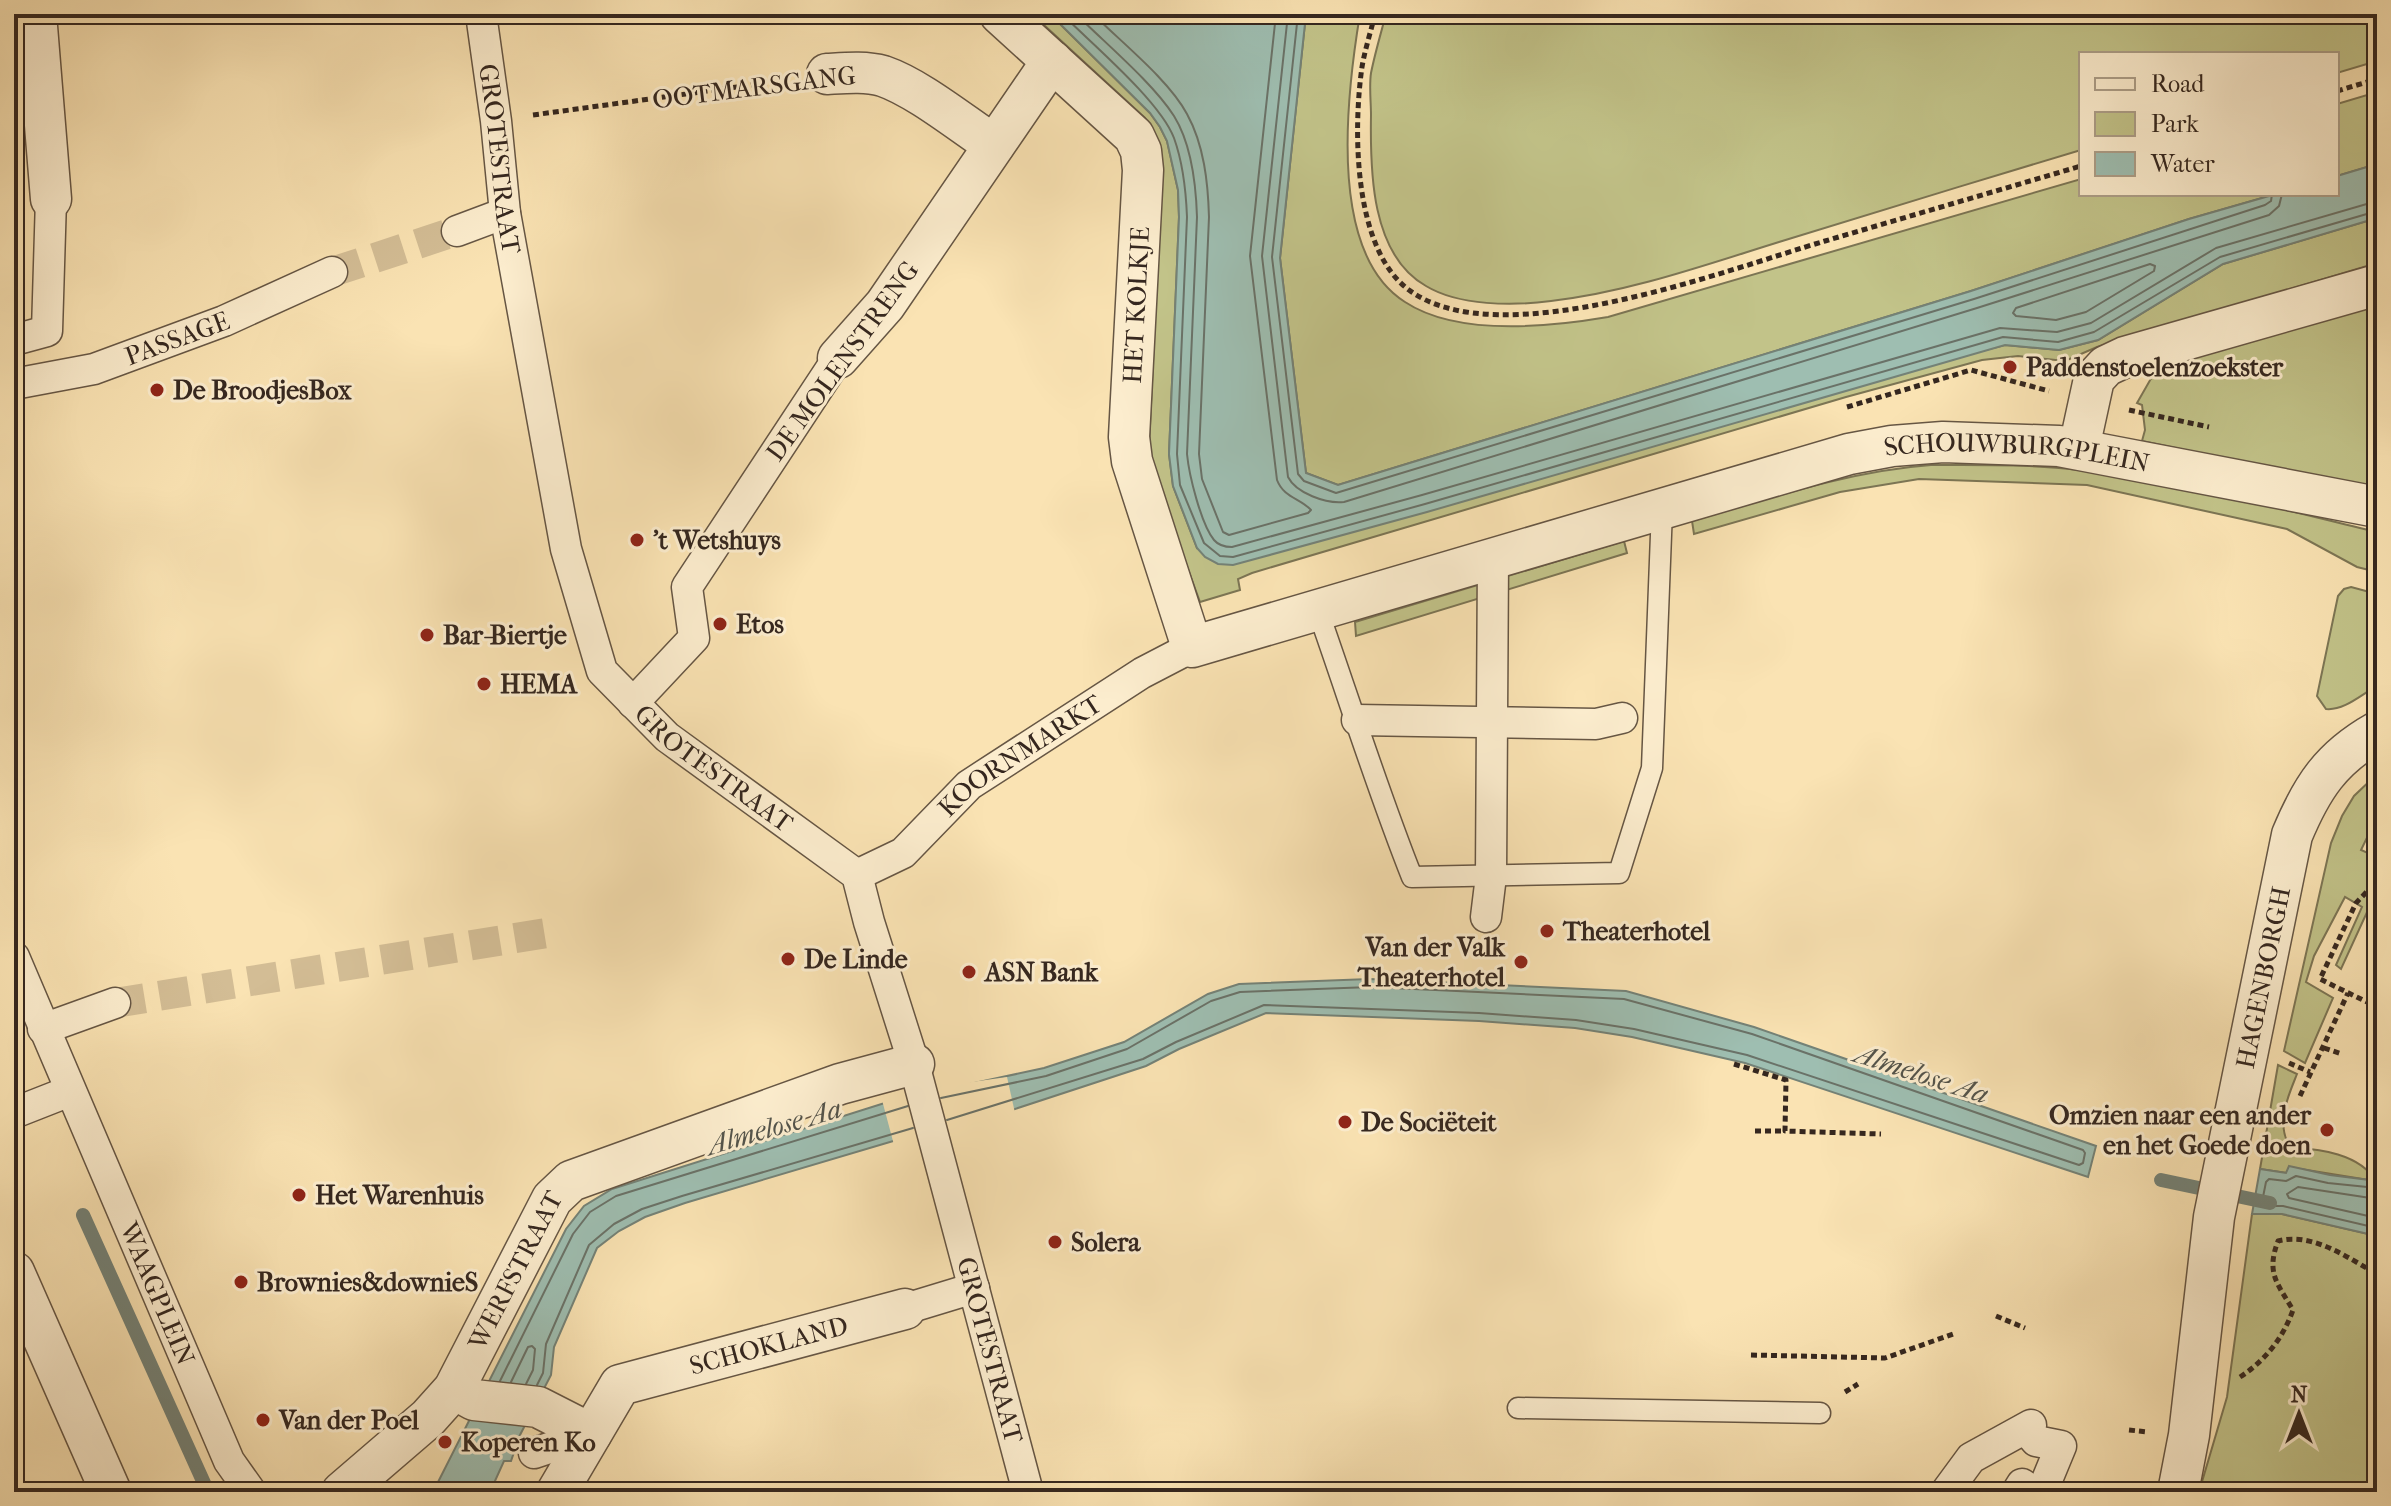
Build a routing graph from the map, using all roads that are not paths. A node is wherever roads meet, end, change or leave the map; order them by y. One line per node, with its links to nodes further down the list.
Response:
1 (36, 14): 7 (street)
2 (481, 14): 8 (street, GROTESTRAAT)
3 (1000, 14): 4 (street, HET KOLKJE)
4 (1052, 61): 6 (street, DE MOLENSTRENG); 20 (street, HET KOLKJE)
5 (827, 74): 6 (street, OOTMARSGANG)
6 (994, 145): 13 (street, DE MOLENSTRENG)
7 (51, 199): 12 (street)
8 (505, 213): 9 (street); 21 (street, GROTESTRAAT)
9 (457, 231)
10 (332, 272): 14 (street, PASSAGE)
11 (2377, 285): 15 (street)
12 (14, 340)
13 (838, 358): 21 (street, DE MOLENSTRENG)
14 (14, 384)
15 (2079, 448): 16 (street, SCHOUWBURGPLEIN); 17 (street, SCHOUWBURGPLEIN)
16 (2377, 507)
17 (1662, 509): 18 (street, SCHOUWBURGPLEIN); 27 (lane)
18 (1493, 558): 19 (street, SCHOUWBURGPLEIN); 24 (street)
19 (1318, 611): 20 (street, SCHOUWBURGPLEIN); 23 (lane)
20 (1192, 647): 26 (street, KOORNMARKT)
21 (633, 703): 26 (street, GROTESTRAAT)
22 (1622, 718): 24 (street)
23 (1357, 720): 24 (street); 27 (lane)
24 (1490, 721): 27 (street)
25 (2377, 732): 52 (street, HAGENBORGH)
26 (857, 875): 32 (street, GROTESTRAAT)
27 (1491, 876): 28 (street)
28 (1486, 917)
29 (14, 957): 31 (street, WAAGPLEIN)
30 (115, 1003): 31 (street)
31 (43, 1029): 33 (street, WAAGPLEIN)
32 (917, 1077): 36 (street, GROTESTRAAT); 38 (street, WERFSTRAAT)
33 (70, 1091): 34 (street); 44 (street, WAAGPLEIN)
34 (14, 1113)
35 (14, 1272): 43 (street)
36 (974, 1288): 37 (street, SCHOKLAND); 47 (street, GROTESTRAAT)
37 (905, 1309): 41 (street, SCHOKLAND)
38 (464, 1394): 41 (street); 45 (street, WERFSTRAAT)
39 (1518, 1408): 40 (lane)
40 (1820, 1413)
41 (591, 1434): 42 (street); 46 (street, SCHOKLAND)
42 (534, 1453)
43 (111, 1492)
44 (251, 1492)
45 (342, 1492)
46 (557, 1492)
47 (1028, 1492)
48 (1946, 1492): 51 (street)
49 (2017, 1492): 50 (street)
50 (2034, 1492)
51 (2042, 1492)
52 (2178, 1492)

